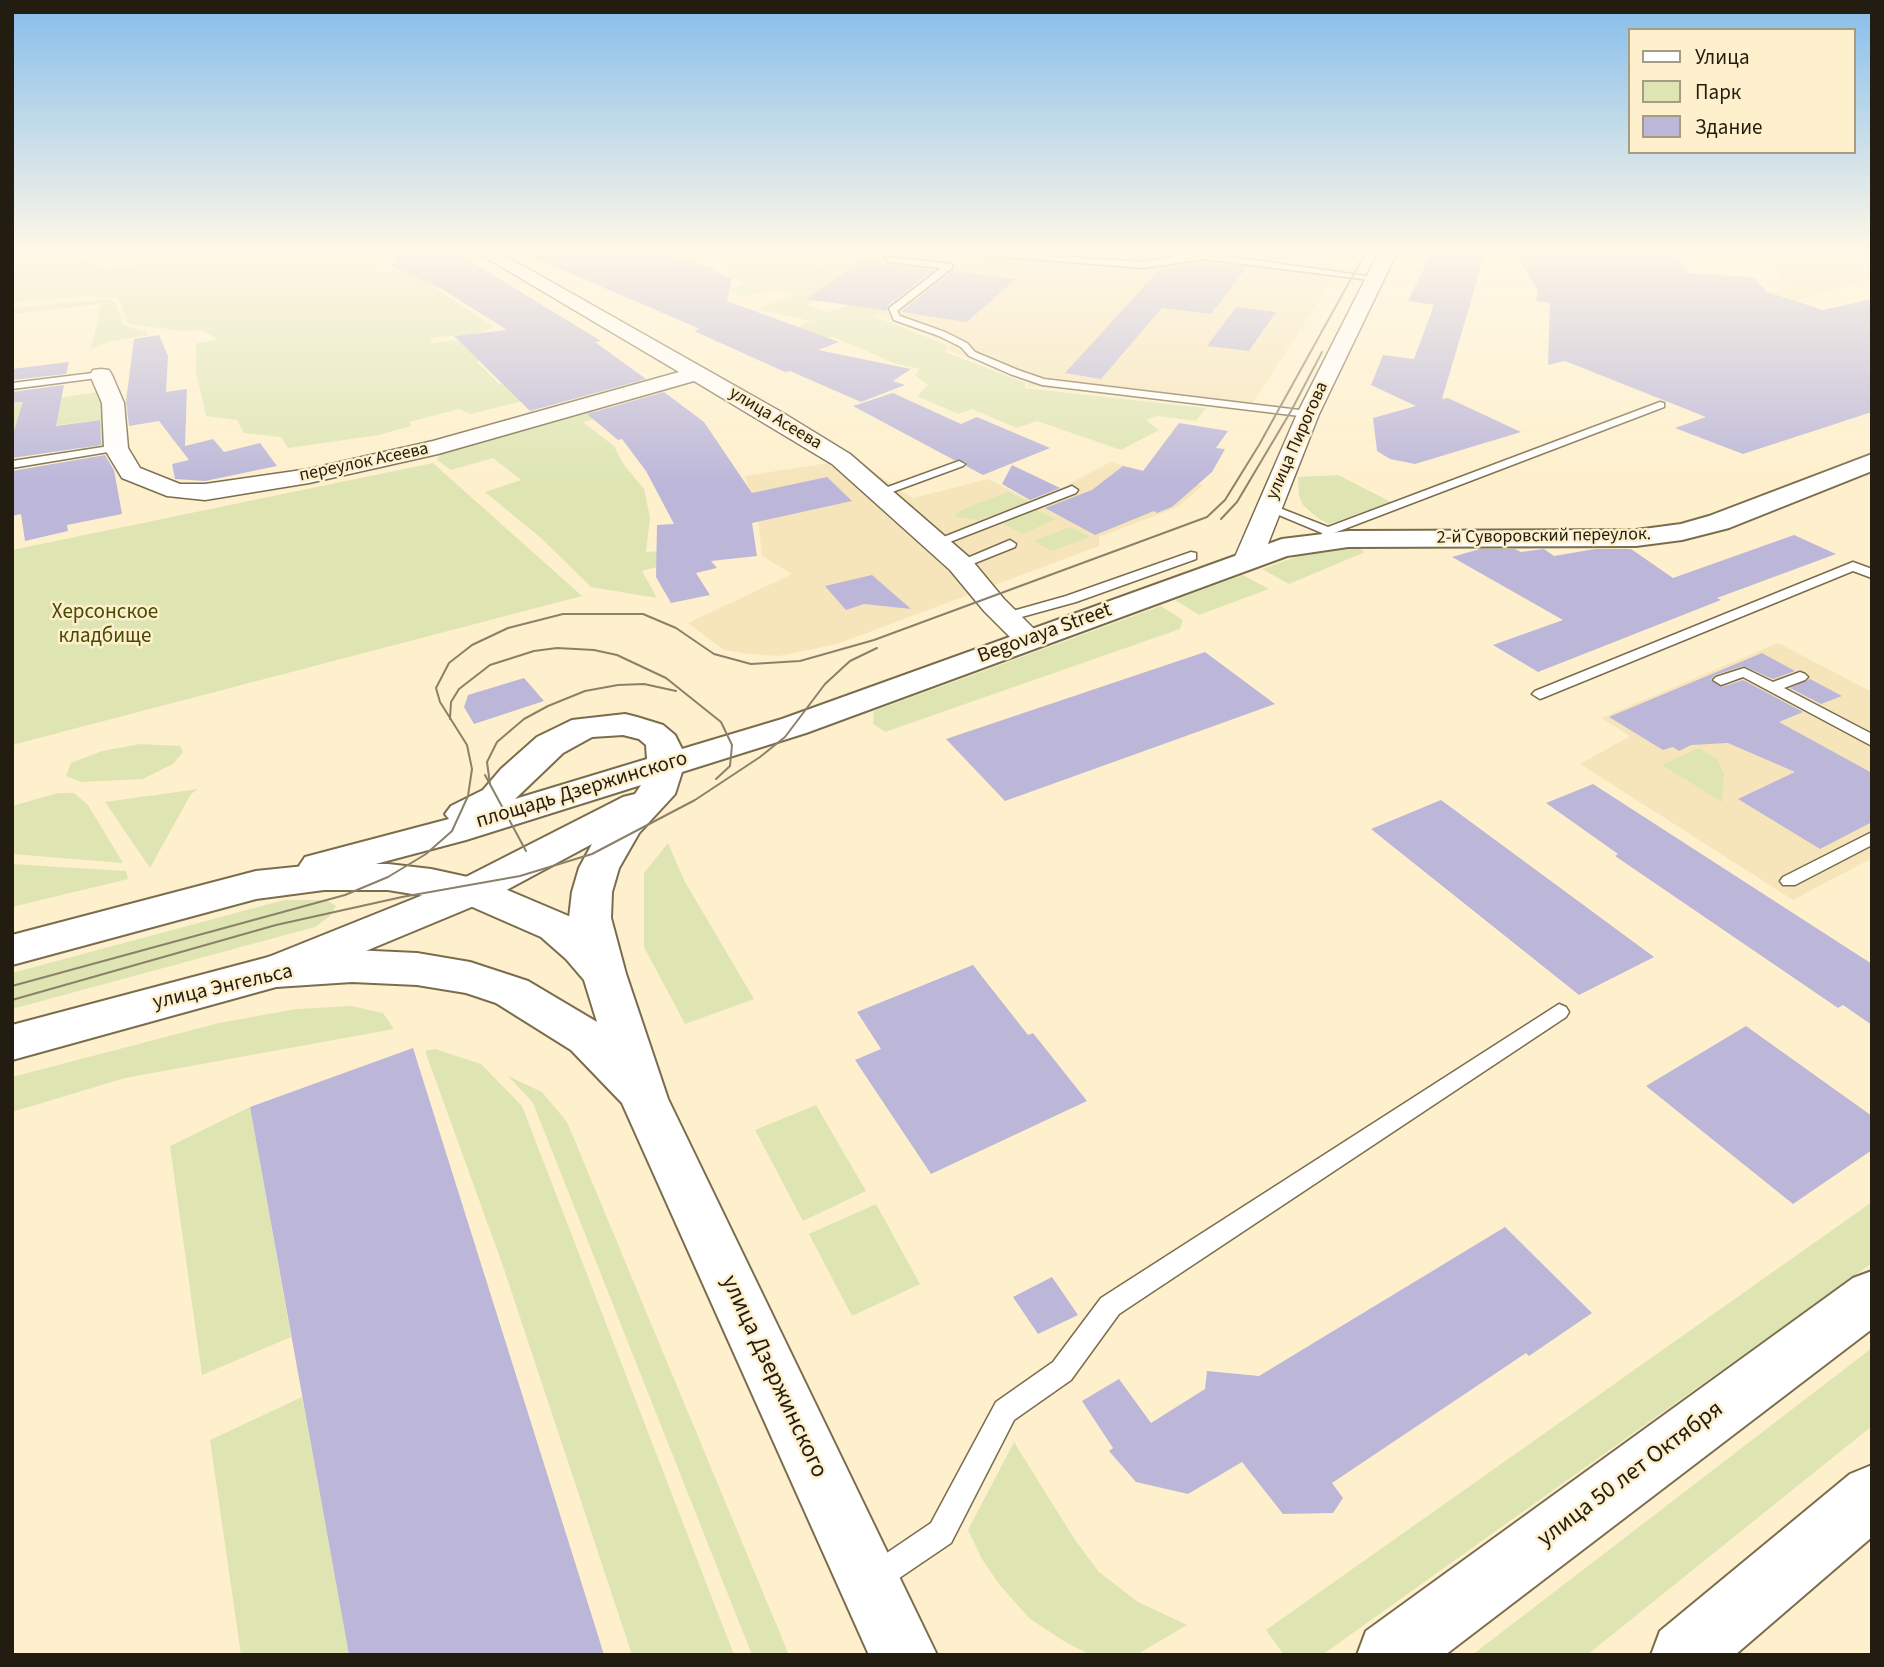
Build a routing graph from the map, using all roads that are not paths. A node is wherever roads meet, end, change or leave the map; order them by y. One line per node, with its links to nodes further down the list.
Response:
1 (618, 328): 4 (street, улица Асеева)
2 (925, 328): 8 (lane)
3 (1352, 328): 8 (street, улица Пирогова)
4 (697, 373): 9 (street, переулок Асеева); 14 (street, улица Асеева)
5 (101, 375): 6 (lane); 9 (street)
6 (12, 386)
7 (1660, 405): 16 (lane)
8 (1308, 414): 15 (street, улица Пирогова)
9 (116, 448): 12 (lane)
10 (1872, 462): 16 (street, 2-й Суворовский переулок.)
11 (959, 464): 14 (lane)
12 (12, 465)
13 (1072, 490): 17 (lane)
14 (880, 492): 17 (street, улица Асеева)
15 (1268, 508): 16 (lane); 20 (street, улица Пирогова)
16 (1328, 536): 20 (street, 2-й Суворовский переулок.)
17 (937, 542): 21 (street, улица Асеева)
18 (1010, 544): 21 (lane)
19 (1191, 556): 23 (lane)
20 (1248, 559): 24 (street, Begovaya Street)
21 (960, 564): 23 (street, улица Асеева)
22 (1872, 574): 28 (lane)
23 (1007, 617): 24 (street, улица Асеева)
24 (1030, 639): 29 (street, Begovaya Street)
25 (1800, 677): 27 (lane)
26 (1721, 680): 27 (lane)
27 (1772, 687): 30 (lane)
28 (1540, 694)
29 (843, 709): 31 (street, площадь Дзержинского)
30 (1872, 741)
31 (661, 780): 33 (street, площадь Дзержинского); 33 (street); 36 (street); 39 (street)
32 (1872, 838): 34 (lane)
33 (319, 866): 35 (street)
34 (1789, 881)
35 (256, 885): 36 (street); 37 (street)
36 (472, 891): 38 (street); 39 (street)
37 (12, 950)
38 (276, 971): 41 (street, улица Энгельса); 42 (street, улица Энгельса)
39 (604, 974): 42 (street)
40 (1559, 1012): 45 (lane)
41 (12, 1043)
42 (644, 1099): 45 (street, улица Дзержинского)
43 (1872, 1296): 47 (street, улица 50 лет Октября)
44 (1870, 1499): 48 (street)
45 (867, 1583): 46 (street, улица Дзержинского)
46 (904, 1655)
47 (1390, 1655)
48 (1684, 1655)

